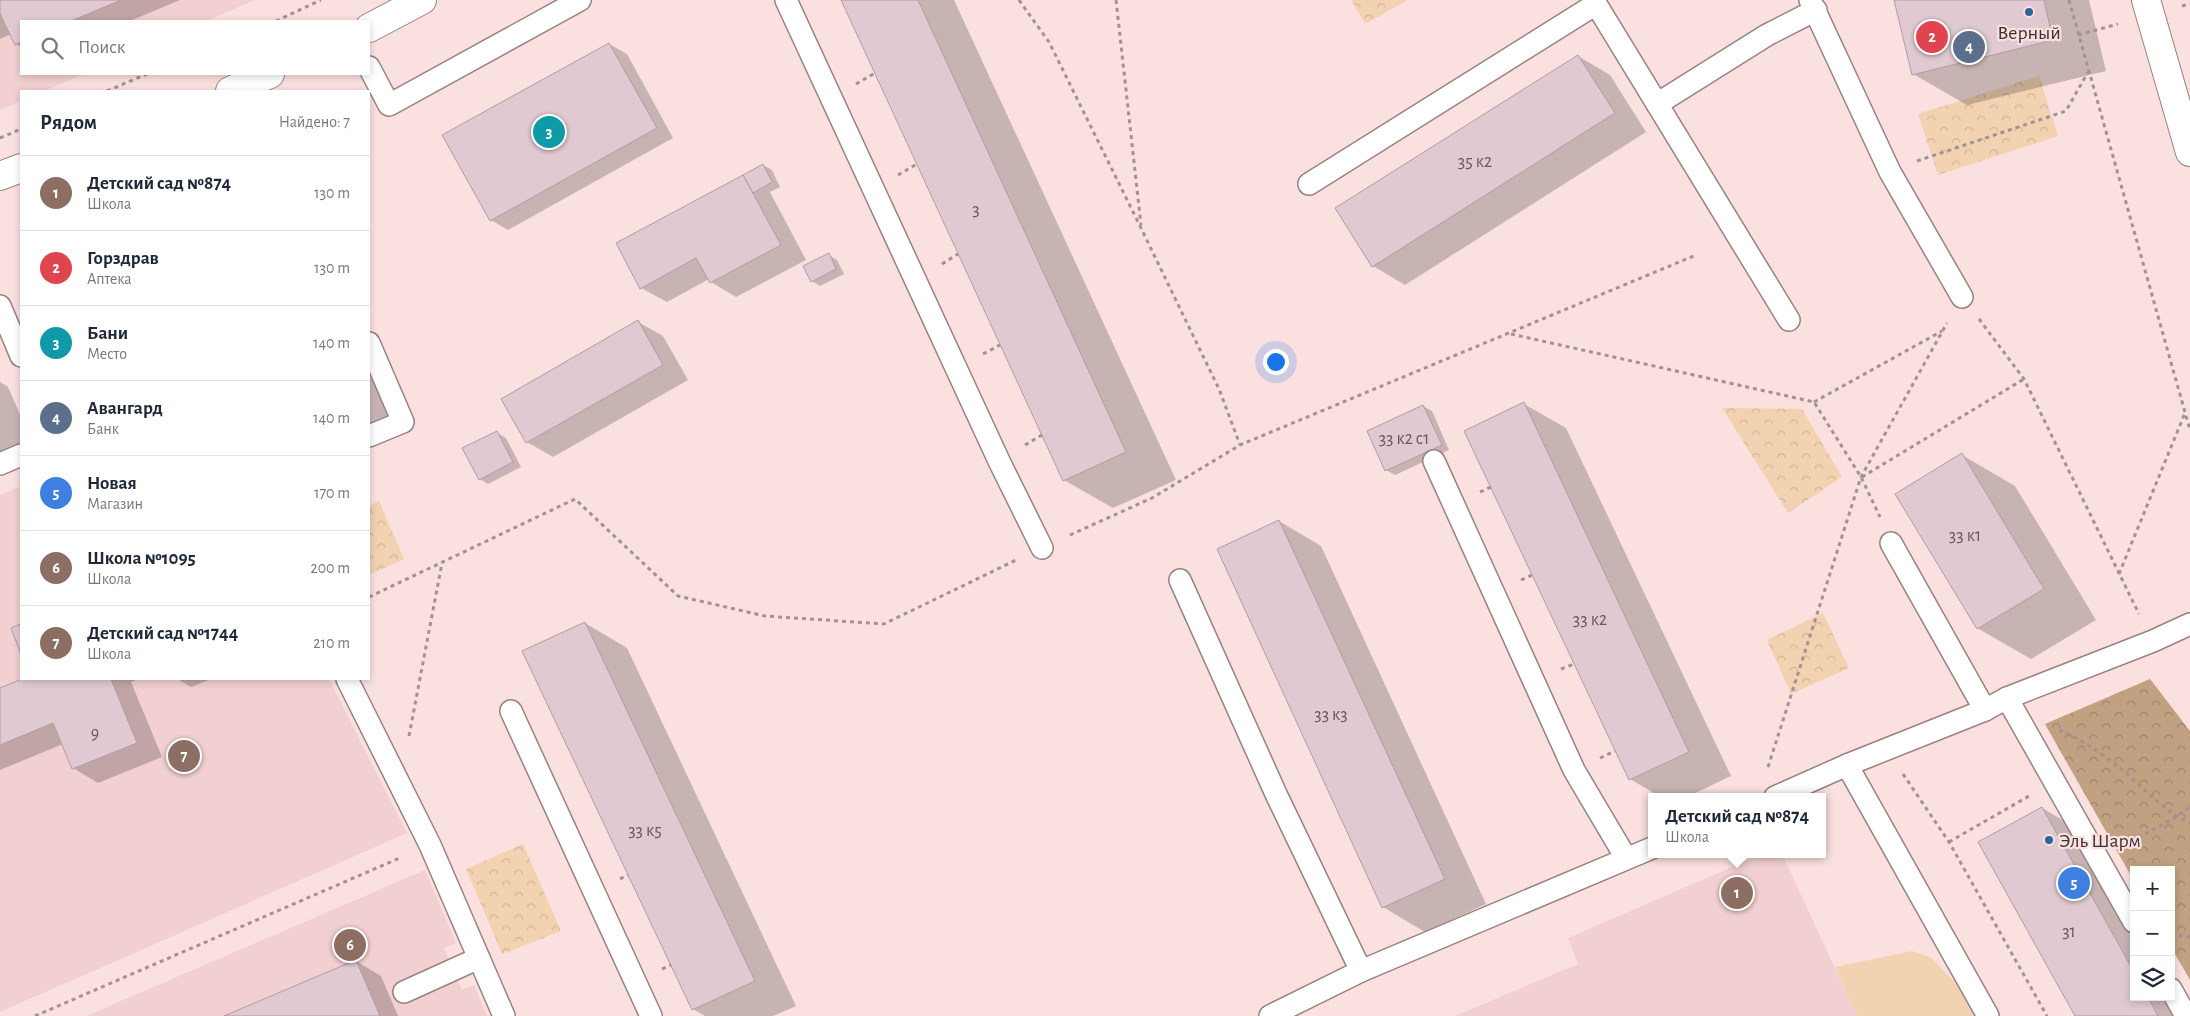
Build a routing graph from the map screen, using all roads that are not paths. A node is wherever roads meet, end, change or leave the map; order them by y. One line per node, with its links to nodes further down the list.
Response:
1 (422, 0): 6 (main road)
2 (580, 0): 7 (lane)
3 (786, 0): 23 (lane)
4 (2146, 0): 9 (main road)
5 (1813, 5): 8 (lane); 13 (lane)
6 (370, 27)
7 (370, 69)
8 (1657, 104): 12 (lane); 15 (lane)
9 (2190, 152)
10 (20, 168): 11 (main road)
11 (0, 176)
12 (1309, 184)
13 (1962, 296)
14 (0, 306): 17 (lane)
15 (1789, 320)
16 (370, 345): 18 (lane)
17 (20, 354)
18 (370, 436)
19 (20, 455): 21 (lane)
20 (1434, 461): 33 (lane)
21 (0, 464)
22 (1891, 543): 28 (lane)
23 (1042, 548)
24 (1180, 580): 36 (lane)
25 (2190, 624): 27 (lane)
26 (348, 680): 35 (lane)
27 (2007, 698): 28 (lane); 34 (lane)
28 (1985, 710): 30 (lane)
29 (510, 711): 40 (lane)
30 (1847, 765): 31 (lane); 42 (lane)
31 (1784, 793)
32 (1648, 850): 33 (lane)
33 (1626, 858): 36 (lane)
34 (2130, 915)
35 (479, 958): 37 (lane); 39 (lane)
36 (1361, 971): 41 (lane)
37 (404, 992)
38 (2175, 996): 43 (lane)
39 (504, 1016)
40 (652, 1016)
41 (1270, 1016)
42 (1988, 1016)
43 (2186, 1016)

